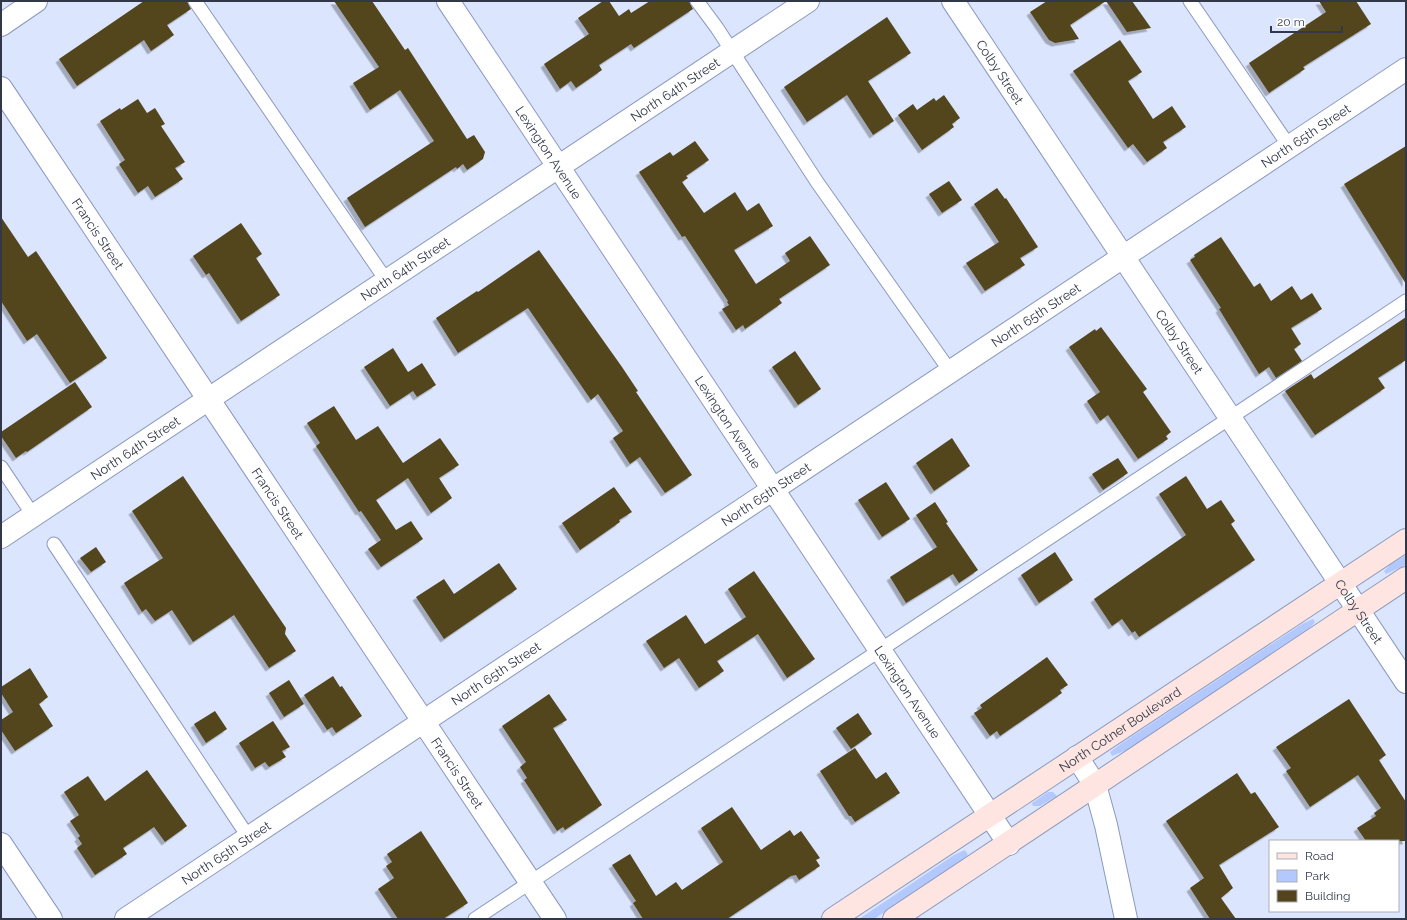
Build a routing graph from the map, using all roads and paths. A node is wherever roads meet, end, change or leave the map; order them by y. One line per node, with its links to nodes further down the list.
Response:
1 (36, 1): 8 (street)
2 (195, 1): 15 (lane)
3 (448, 1): 13 (street, Lexington Avenue)
4 (697, 1): 9 (lane)
5 (808, 1): 9 (street, North 64th Street)
6 (953, 1): 14 (street, Colby Street)
7 (1190, 1): 12 (lane)
8 (1, 25)
9 (733, 52): 13 (street, North 64th Street); 17 (lane)
10 (1406, 69): 12 (street, North 65th Street)
11 (1, 88): 18 (street, Francis Street)
12 (1289, 146): 14 (street, North 65th Street)
13 (558, 166): 15 (street, North 64th Street); 21 (street, Lexington Avenue)
14 (1123, 256): 17 (street, North 65th Street); 19 (street, Colby Street)
15 (386, 280): 18 (street, North 64th Street)
16 (1406, 300): 19 (lane)
17 (950, 371): 21 (street, North 65th Street)
18 (209, 398): 22 (street, North 64th Street); 31 (street, Francis Street)
19 (1230, 417): 27 (street, Colby Street); 29 (lane)
20 (1, 467): 22 (lane)
21 (773, 489): 29 (street, Lexington Avenue); 31 (street, North 65th Street)
22 (33, 515): 23 (street, North 64th Street)
23 (1, 537)
24 (1406, 540): 27 (main road, North Cotner Boulevard)
25 (54, 544): 35 (lane)
26 (1406, 578): 28 (main road)
27 (1340, 583): 28 (street, Colby Street); 32 (main road, North Cotner Boulevard)
28 (1358, 610): 30 (street, Colby Street); 33 (main road)
29 (881, 650): 34 (street, Lexington Avenue); 38 (lane)
30 (1406, 682)
31 (424, 720): 35 (street, North 65th Street); 38 (street, Francis Street)
32 (1077, 758): 33 (street); 34 (main road, North Cotner Boulevard)
33 (1095, 785): 37 (main road); 45 (street)
34 (990, 815): 37 (street, Lexington Avenue); 43 (main road, North Cotner Boulevard)
35 (249, 838): 40 (street, North 65th Street)
36 (1, 844): 39 (street)
37 (1009, 844): 44 (main road)
38 (531, 882): 41 (lane); 42 (street, Francis Street)
39 (51, 919)
40 (126, 919)
41 (475, 919)
42 (555, 919)
43 (834, 919)
44 (894, 919)
45 (1126, 919)

